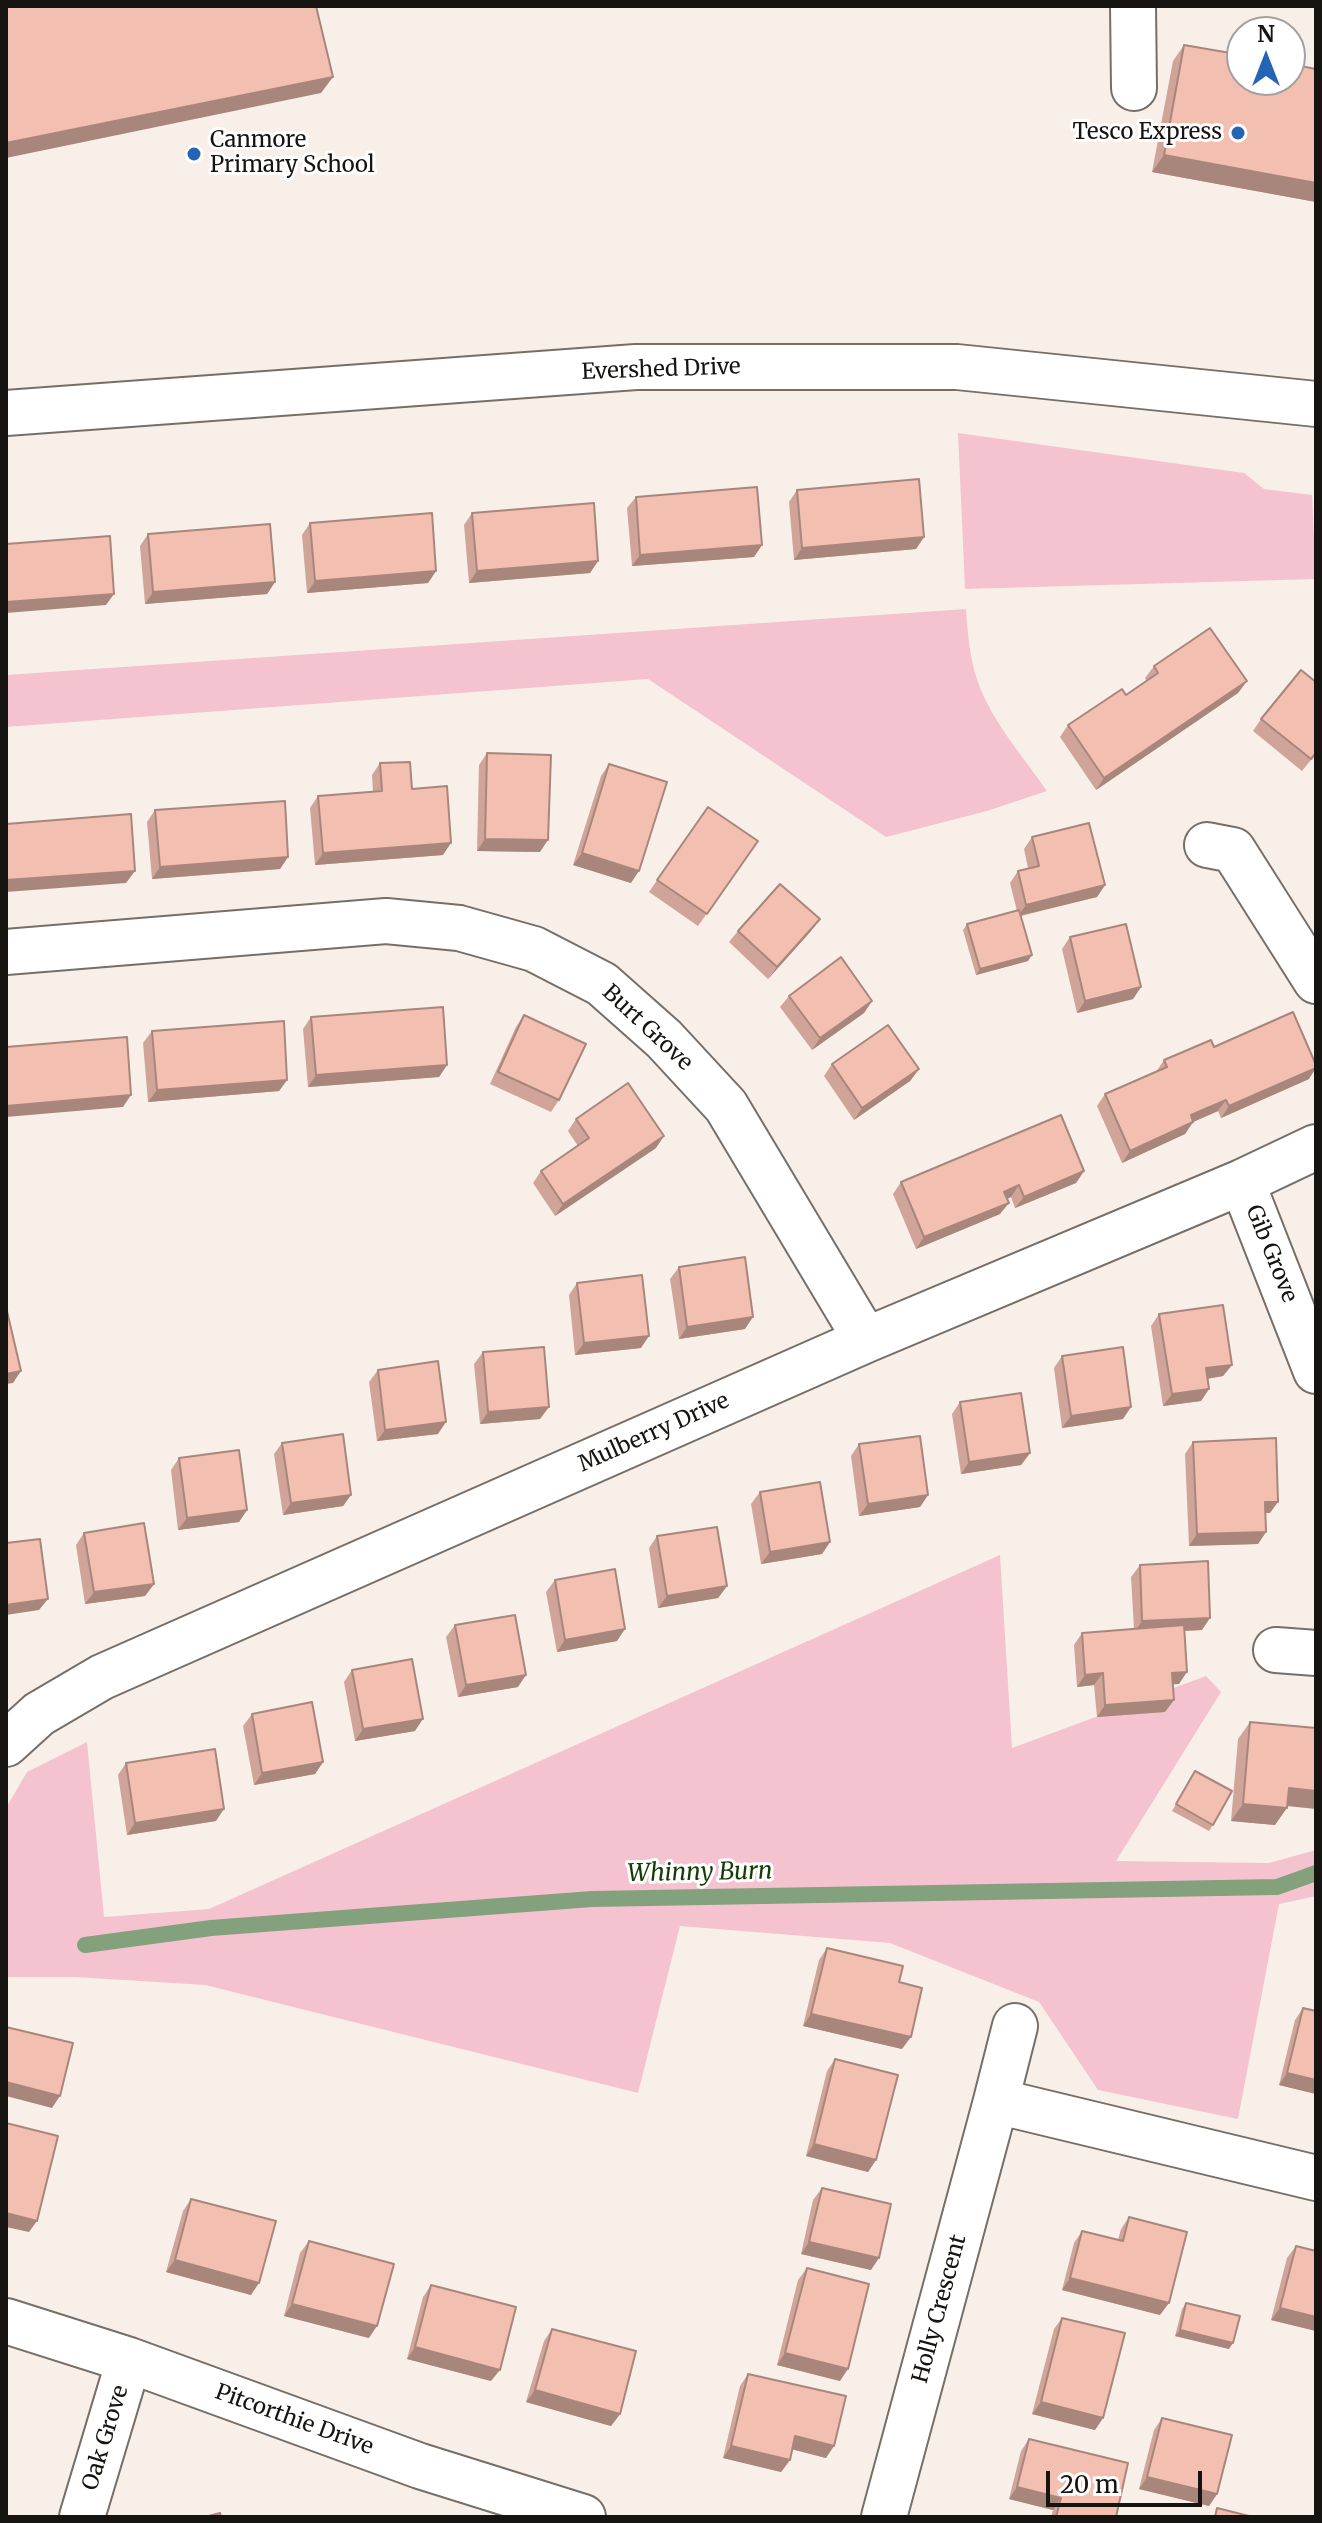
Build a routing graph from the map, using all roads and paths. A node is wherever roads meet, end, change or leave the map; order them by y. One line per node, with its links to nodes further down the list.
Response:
1 (1133, 6): 2 (street)
2 (1134, 88)
3 (1316, 404): 4 (street, Evershed Drive)
4 (6, 413)
5 (1207, 845): 7 (street)
6 (6, 952): 10 (street, Burt Grove)
7 (1316, 981)
8 (1316, 1147): 9 (street, Mulberry Drive)
9 (1242, 1182): 10 (street, Mulberry Drive); 11 (street, Gib Grove)
10 (866, 1340): 12 (street, Mulberry Drive)
11 (1316, 1371)
12 (6, 1744)
13 (1015, 2026): 14 (street, Holly Crescent)
14 (996, 2101): 15 (street); 20 (street, Holly Crescent)
15 (1316, 2178)
16 (6, 2321): 17 (street, Pitcorthie Drive)
17 (129, 2360): 18 (street, Oak Grove); 19 (street, Pitcorthie Drive)
18 (82, 2517)
19 (583, 2517)
20 (884, 2517)

